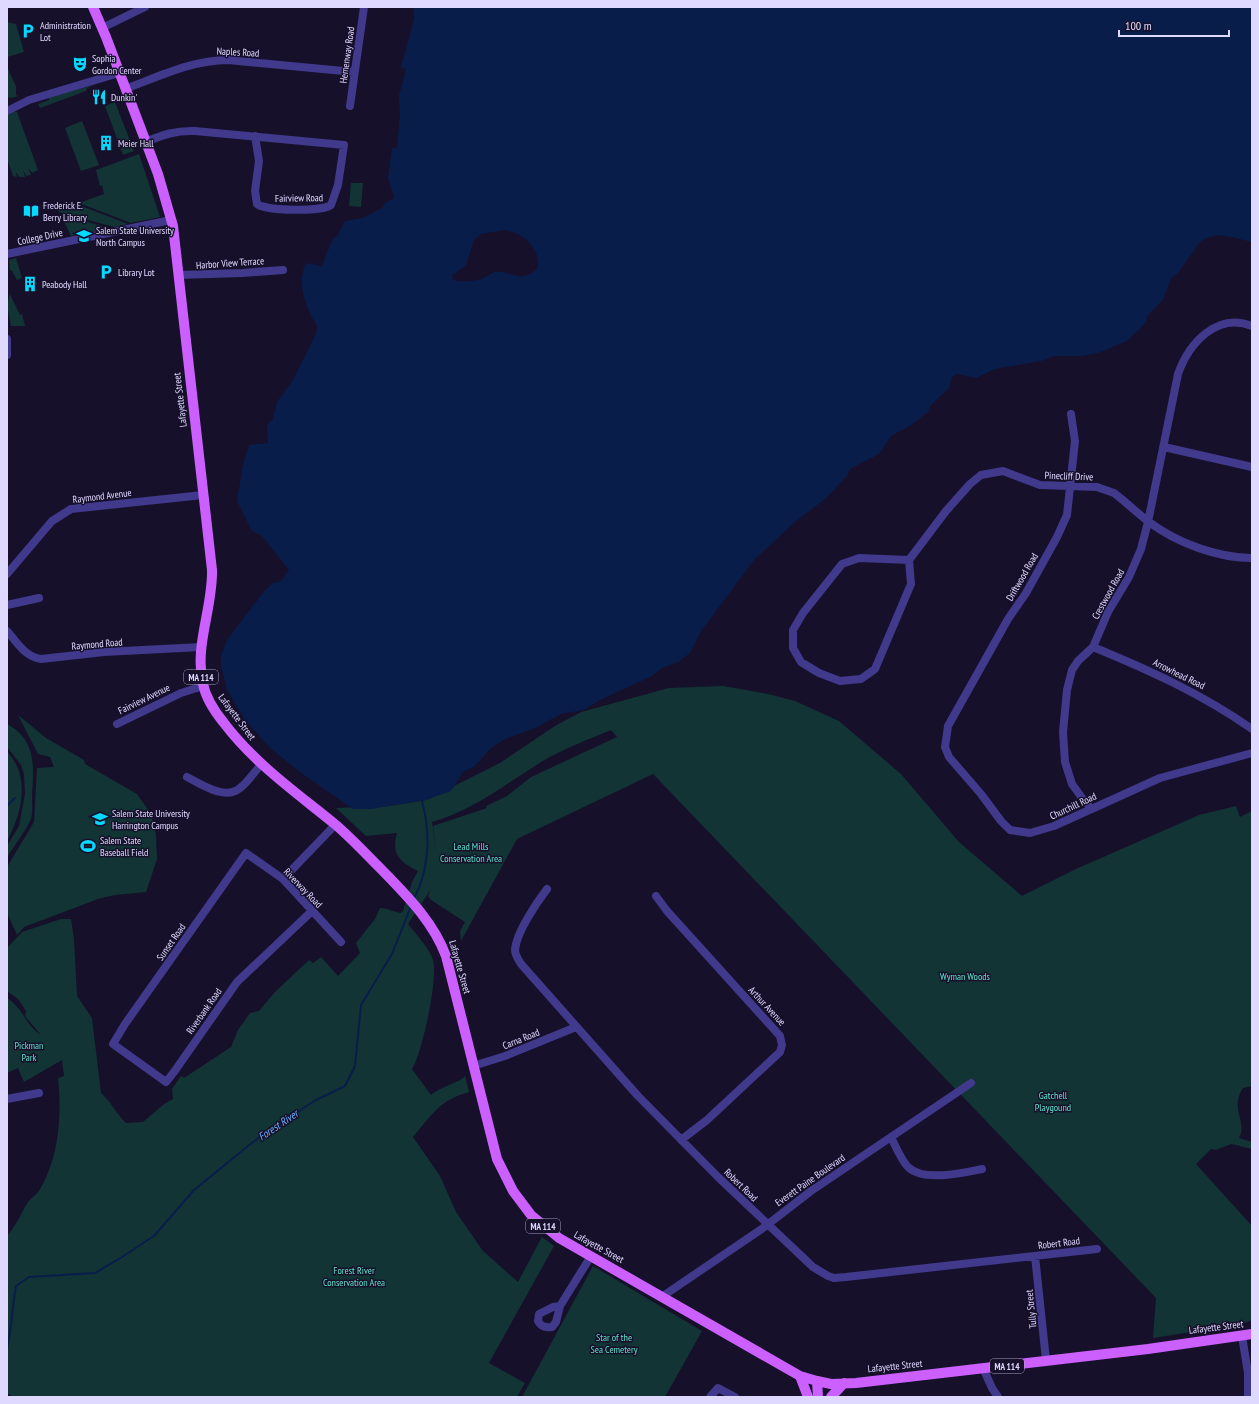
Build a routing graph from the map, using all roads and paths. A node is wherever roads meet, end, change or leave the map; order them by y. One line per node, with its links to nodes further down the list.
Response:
1 (93, 7): 4 (main road, Lafayette Street / MA 114)
2 (145, 7): 4 (street)
3 (364, 7): 5 (street, Hemenway Road)
4 (102, 28): 6 (main road, Lafayette Street / MA 114)
5 (354, 72): 7 (street, Naples Road); 8 (street, Hemenway Road)
6 (119, 73): 7 (main road, Lafayette Street / MA 114); 9 (street)
7 (125, 89): 11 (main road, Lafayette Street / MA 114)
8 (350, 106)
9 (7, 111)
10 (255, 136): 10 (street, Fairview Road); 11 (street, Fairview Road)
11 (145, 142): 12 (main road, Lafayette Street / MA 114)
12 (171, 220): 13 (street, College Drive); 15 (main road, Lafayette Street / MA 114)
13 (9, 250)
14 (283, 270): 15 (street, Harbor View Terrace)
15 (178, 275): 23 (main road, Lafayette Street / MA 114)
16 (1252, 326): 20 (street, Crestwood Road)
17 (7, 339): 18 (street)
18 (7, 355)
19 (1071, 414): 22 (street, Driftwood Road)
20 (1164, 447): 21 (street); 24 (street, Crestwood Road)
21 (1252, 467)
22 (1070, 486): 24 (street, Pinecliff Drive); 26 (street, Pinecliff Drive); 36 (street, Driftwood Road)
23 (203, 495): 27 (street, Raymond Avenue); 32 (main road, Lafayette Street / MA 114)
24 (1148, 522): 25 (street, Pinecliff Drive); 31 (street, Crestwood Road)
25 (1252, 558)
26 (909, 560): 26 (street)
27 (7, 574)
28 (39, 598): 29 (street)
29 (7, 605)
30 (7, 631): 32 (street, Raymond Road)
31 (1093, 646): 35 (street, Arrowhead Road); 40 (street, Crestwood Road)
32 (201, 647): 33 (main road, Lafayette Street / MA 114)
33 (203, 686): 34 (street, Fairview Avenue); 38 (main road, Lafayette Street / MA 114)
34 (117, 724)
35 (1252, 729)
36 (945, 737): 40 (street, Churchill Road)
37 (1252, 753): 40 (street, Churchill Road)
38 (261, 765): 39 (street); 41 (main road, Lafayette Street / MA 114)
39 (187, 777)
40 (1091, 808)
41 (335, 825): 43 (street); 50 (main road, Lafayette Street / MA 114)
42 (247, 854): 43 (street, Riverway Road); 49 (street, Sunset Road)
43 (282, 879): 46 (street, Riverway Road)
44 (548, 889): 48 (street, Robert Road)
45 (656, 896): 55 (street, Arthur Avenue)
46 (312, 911): 47 (street, Riverway Road); 49 (street, Riverbank Road)
47 (341, 942)
48 (576, 1027): 50 (street, Carna Road); 55 (street, Robert Road)
49 (113, 1044)
50 (473, 1066): 59 (main road, Lafayette Street / MA 114)
51 (971, 1083): 54 (street, Everett Paine Boulevard)
52 (39, 1093): 53 (street)
53 (7, 1099)
54 (891, 1137): 56 (street); 57 (street, Everett Paine Boulevard)
55 (681, 1140): 57 (street, Robert Road)
56 (982, 1169)
57 (768, 1224): 60 (street, Robert Road); 61 (street, Everett Paine Boulevard)
58 (1097, 1249): 60 (street, Robert Road)
59 (591, 1256): 61 (main road, Lafayette Street / MA 114); 62 (street)
60 (1035, 1256): 66 (street, Tully Street)
61 (663, 1296): 68 (main road, Lafayette Street / MA 114)
62 (560, 1306)
63 (1252, 1327): 65 (main road)
64 (1247, 1335): 65 (main road, Lafayette Street / MA 114); 77 (street)
65 (1220, 1338): 66 (main road, Lafayette Street / MA 114)
66 (1046, 1360): 67 (main road, Lafayette Street / MA 114)
67 (983, 1368): 70 (main road, Lafayette Street / MA 114); 76 (street)
68 (800, 1376): 69 (main road, Lafayette Street / MA 114); 73 (main road)
69 (816, 1381): 70 (main road, Lafayette Street / MA 114); 74 (main road)
70 (844, 1383): 75 (main road)
71 (710, 1397): 72 (street)
72 (734, 1397)
73 (808, 1397)
74 (818, 1397)
75 (831, 1397)
76 (998, 1397)
77 (1248, 1397)

